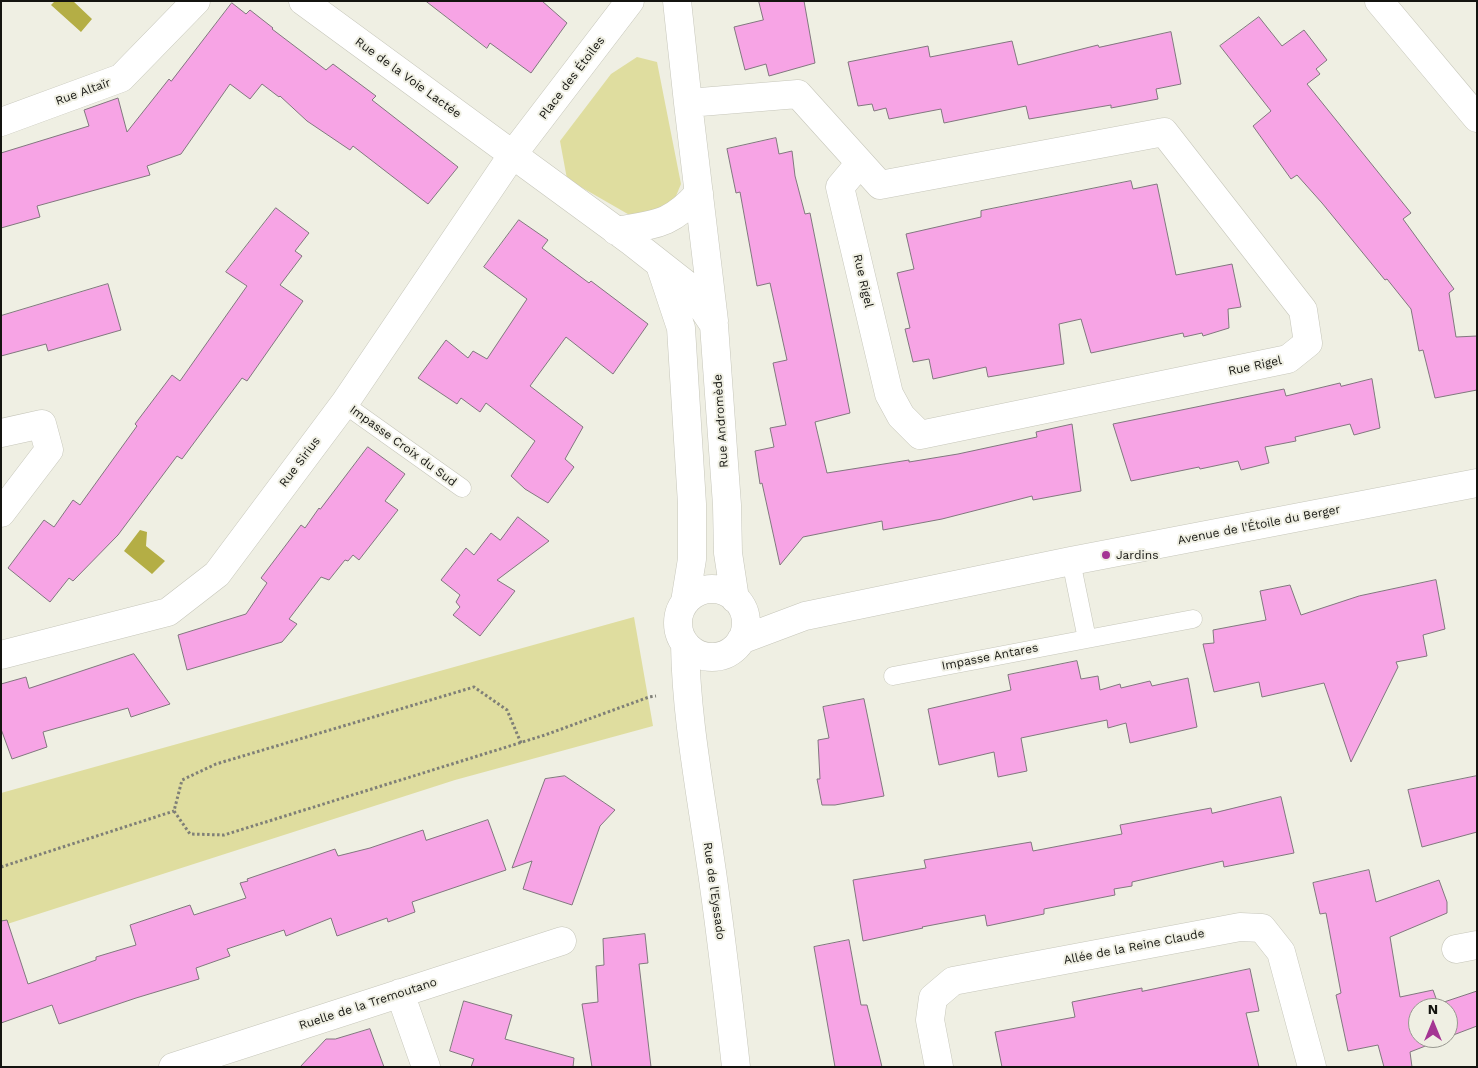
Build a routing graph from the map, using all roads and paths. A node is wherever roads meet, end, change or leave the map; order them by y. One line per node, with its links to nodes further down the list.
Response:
1 (196, 1): 8 (street, Rue Altaïr)
2 (303, 1): 9 (street, Rue de la Voie Lactée)
3 (630, 1): 9 (street, Place des Étoiles)
4 (677, 1): 6 (street)
5 (1379, 1): 7 (street)
6 (688, 104): 10 (street, Rue Rigel); 11 (street)
7 (1477, 118)
8 (1, 122)
9 (513, 154): 12 (street, Rue Andromède); 15 (street, Rue Sirius)
10 (860, 163): 10 (street, Rue Rigel)
11 (699, 193): 12 (street); 14 (street)
12 (616, 231): 13 (street, Rue Andromède)
13 (660, 265): 14 (street, Rue Andromède); 21 (street)
14 (714, 325): 22 (street, Rue Andromède)
15 (344, 404): 18 (lane, Impasse Croix du Sud); 28 (street, Rue Sirius)
16 (1, 433): 19 (street)
17 (1477, 483): 20 (street, Avenue de l'Étoile du Berger)
18 (462, 488)
19 (1, 513)
20 (1071, 561): 23 (street, Avenue de l'Étoile du Berger); 25 (lane)
21 (685, 602): 22 (street); 27 (street)
22 (739, 604): 23 (street, Avenue de l'Étoile du Berger); 26 (street)
23 (805, 616): 26 (street, Avenue de l'Étoile du Berger)
24 (1193, 619): 25 (lane, Impasse Antares)
25 (1087, 639): 30 (lane, Impasse Antares)
26 (742, 640): 29 (street)
27 (684, 644): 29 (street); 31 (street, Rue de l'Eyssado)
28 (1, 655)
29 (715, 657): 31 (street, Rue de l'Eyssado)
30 (892, 676)
31 (688, 704): 32 (path); 39 (street, Rue de l'Eyssado)
32 (521, 743): 33 (path); 33 (path)
33 (174, 811): 34 (path)
34 (1, 868)
35 (562, 941): 36 (street, Ruelle de la Tremoutano)
36 (400, 994): 37 (street, Ruelle de la Tremoutano); 38 (street)
37 (173, 1067)
38 (426, 1067)
39 (736, 1067)
40 (939, 1067): 41 (street, Allée de la Reine Claude)
41 (1312, 1067)

